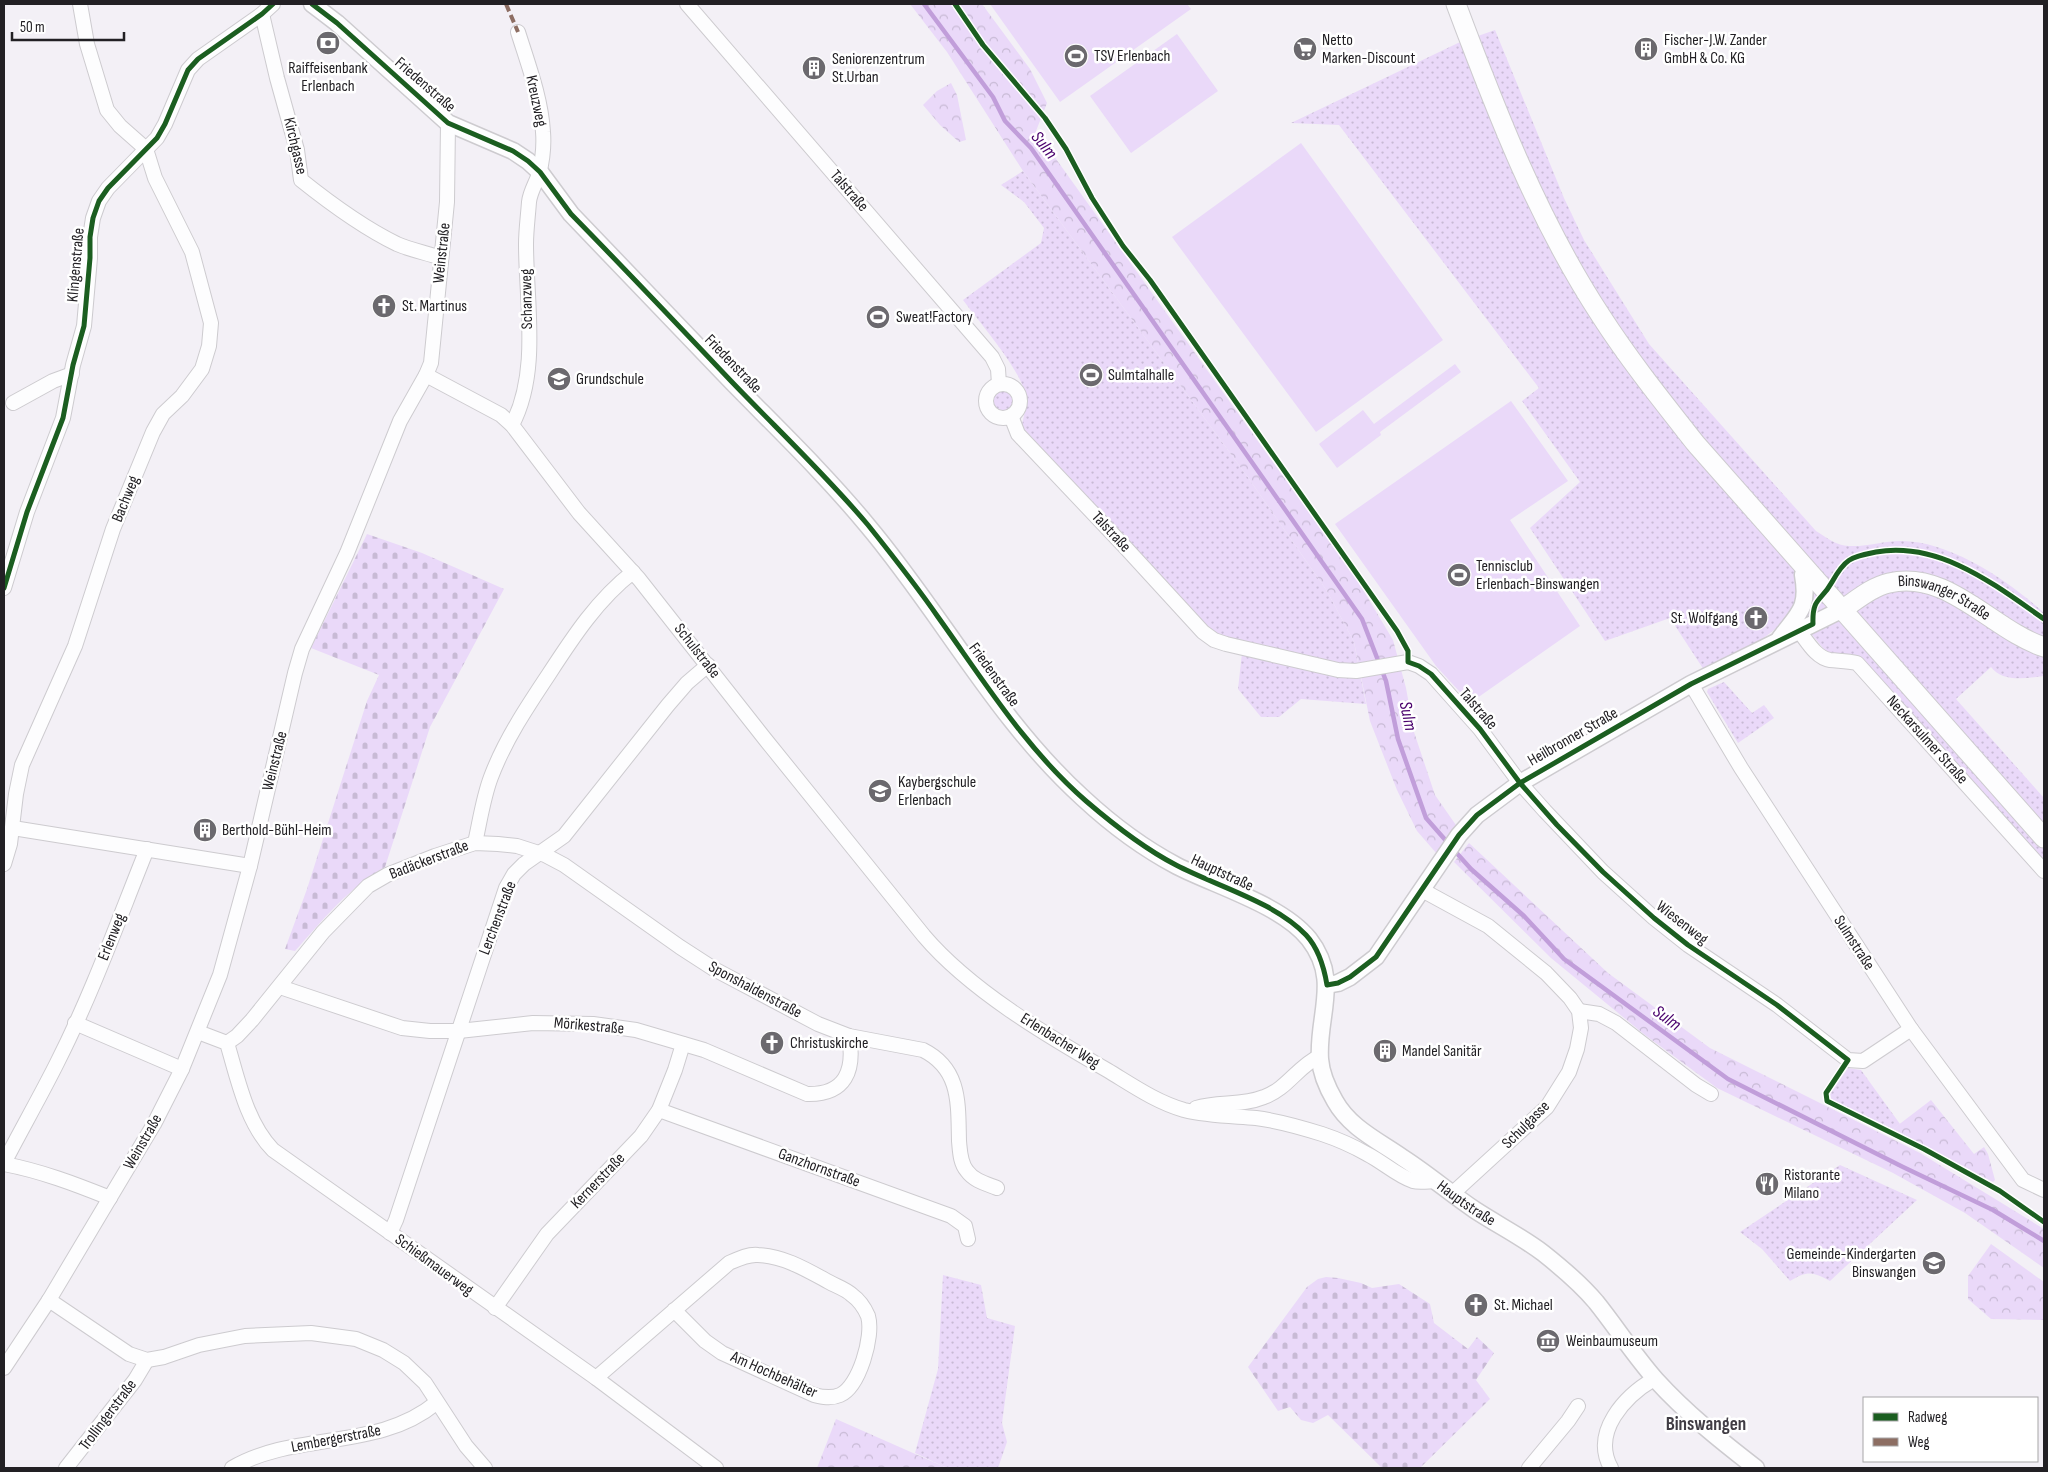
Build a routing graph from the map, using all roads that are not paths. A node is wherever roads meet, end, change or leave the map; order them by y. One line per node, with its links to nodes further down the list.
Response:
1 (80, 4): 9 (street)
2 (273, 4): 6 (street, Klingenstraße)
3 (312, 4): 8 (street, Friedenstraße)
4 (687, 4): 14 (street, Talstraße)
5 (1456, 4): 18 (main road)
6 (262, 14): 9 (street, Klingenstraße); 11 (street, Kirchgasse)
7 (518, 32): 10 (street, Kreuzweg)
8 (448, 123): 10 (street, Friedenstraße); 11 (street, Weinstraße)
9 (146, 149): 12 (street, Klingenstraße); 29 (street, Bachweg)
10 (540, 172): 17 (street, Schanzweg); 28 (street, Friedenstraße)
11 (442, 258): 13 (street, Weinstraße)
12 (72, 374): 15 (street); 20 (street, Klingenstraße)
13 (426, 375): 17 (street, Schulstraße); 35 (street, Weinstraße)
14 (1000, 384): 16 (street); 16 (street)
15 (13, 403)
16 (1011, 416): 27 (street, Talstraße)
17 (512, 425): 19 (street, Schulstraße)
18 (1809, 571): 21 (main road); 23 (street)
19 (633, 572): 25 (street, Schulstraße); 31 (street, Badäckerstraße)
20 (4, 588)
21 (1843, 609): 22 (street, Heilbronner Straße); 24 (main road, Binswanger Straße); 30 (main road)
22 (1799, 631): 23 (street, Heilbronner Straße); 36 (street, Neckarsulmer Straße)
23 (1777, 642): 26 (street, Heilbronner Straße)
24 (2044, 647)
25 (708, 665): 33 (street, Lerchenstraße); 38 (street, Schulstraße)
26 (1691, 684): 27 (street, Heilbronner Straße); 43 (street, Sulmstraße)
27 (1520, 783): 37 (street, Heilbronner Straße); 43 (street, Wiesenweg)
28 (1084, 799): 39 (street, Hauptstraße)
29 (13, 828): 32 (street); 34 (street, Bachweg)
30 (2044, 838)
31 (475, 843): 33 (street, Sponshaldenstraße); 40 (street, Badäckerstraße)
32 (147, 849): 35 (street); 42 (street, Erlenweg)
33 (541, 854): 44 (street, Lerchenstraße); 46 (street, Sponshaldenstraße)
34 (4, 864)
35 (250, 866): 45 (street, Weinstraße)
36 (2044, 871)
37 (1422, 890): 39 (street, Heilbronner Straße); 41 (street)
38 (943, 956): 53 (street, Erlenbacher Weg)
39 (1327, 985): 49 (street, Hauptstraße)
40 (280, 987): 44 (street, Mörikestraße); 47 (street, Badäckerstraße)
41 (1579, 1011): 51 (street); 58 (street, Schulgasse)
42 (75, 1023): 50 (street); 54 (street, Erlenweg)
43 (1911, 1030): 57 (street, Sulmstraße)
44 (459, 1031): 48 (street, Mörikestraße); 60 (street, Lerchenstraße)
45 (198, 1032): 47 (street); 50 (street, Weinstraße)
46 (849, 1036): 48 (street, Mörikestraße); 56 (street, Sponshaldenstraße)
47 (227, 1043): 60 (street, Schießmauerweg)
48 (682, 1044): 52 (street, Kernerstraße)
49 (1320, 1056): 53 (street, Erlenbacher Weg); 55 (street, Hauptstraße)
50 (182, 1070): 59 (street, Weinstraße)
51 (1711, 1094)
52 (659, 1110): 61 (street, Ganzhornstraße); 63 (street, Kernerstraße)
53 (1188, 1110): 55 (street, Erlenbacher Weg)
54 (4, 1164): 59 (street, Erlenweg)
55 (1436, 1181): 58 (street, Hauptstraße)
56 (997, 1188)
57 (2040, 1189)
58 (1452, 1194): 68 (street, Hauptstraße)
59 (110, 1198): 62 (street, Weinstraße)
60 (390, 1233): 63 (street, Schießmauerweg)
61 (968, 1239)
62 (49, 1300): 65 (street); 66 (street, Weinstraße)
63 (495, 1308): 67 (street, Schießmauerweg)
64 (674, 1310): 64 (street, Am Hochbehälter); 67 (street, Am Hochbehälter)
65 (147, 1360): 69 (street); 71 (street, Trollingerstraße)
66 (4, 1368)
67 (596, 1378): 74 (street, Schießmauerweg)
68 (1654, 1379): 76 (street); 77 (street, Hauptstraße)
69 (436, 1403): 72 (street, Lembergerstraße); 73 (street)
70 (1578, 1406): 75 (street)
71 (66, 1468)
72 (232, 1468)
73 (485, 1468)
74 (716, 1468)
75 (1529, 1468)
76 (1612, 1468)
77 (1756, 1468)

